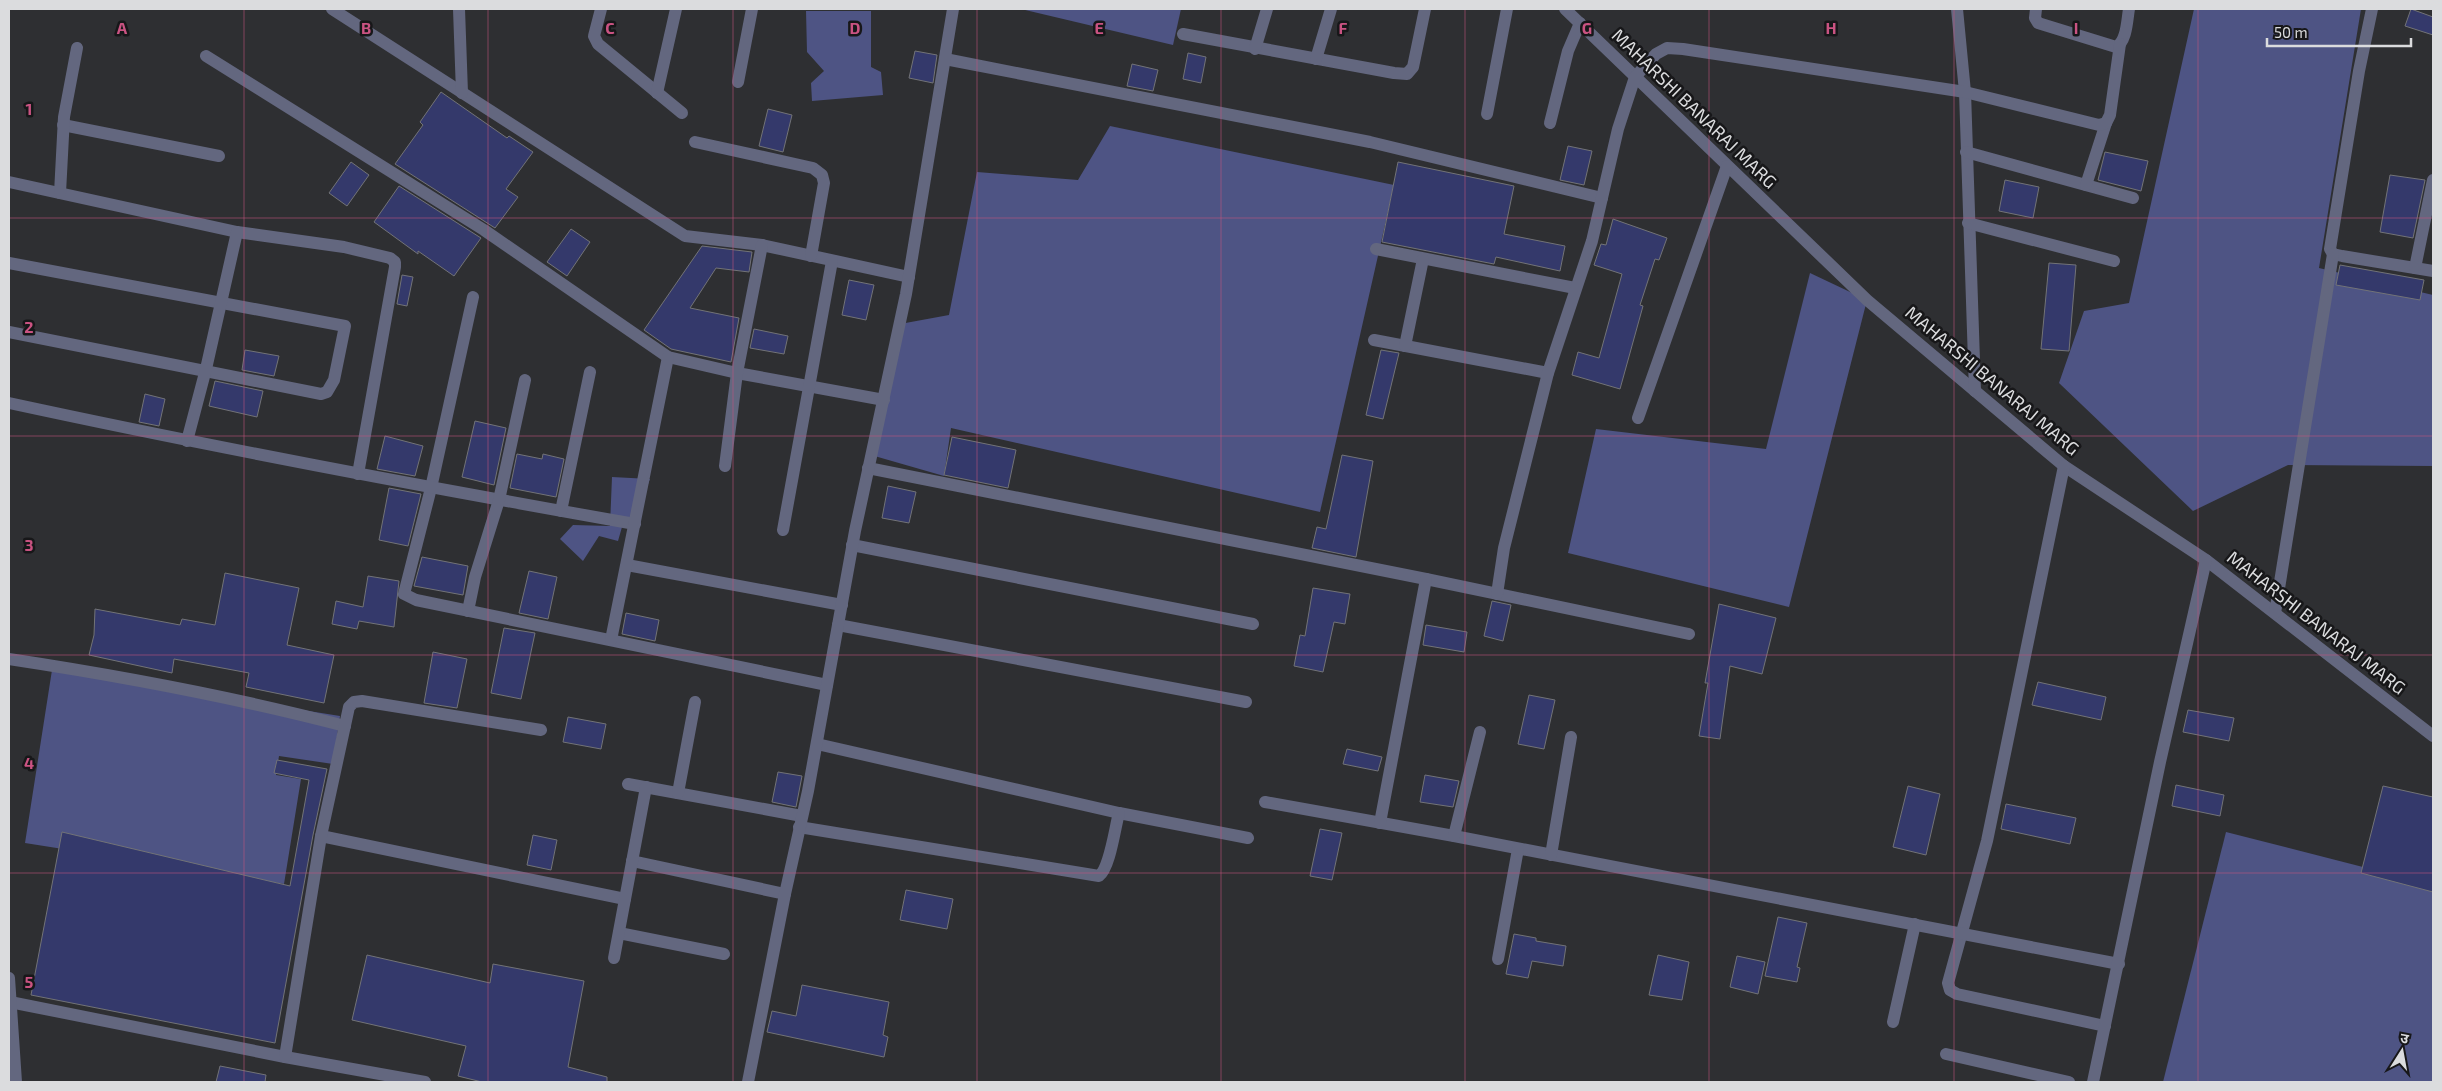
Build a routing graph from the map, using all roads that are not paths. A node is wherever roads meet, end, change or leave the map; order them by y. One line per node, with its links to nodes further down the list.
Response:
1 (332, 9): 27 (street)
2 (459, 9): 27 (street)
3 (601, 9): 28 (street)
4 (676, 9): 28 (street)
5 (752, 9): 25 (street)
6 (953, 9): 22 (street)
7 (1267, 9): 20 (street)
8 (1331, 9): 23 (street)
9 (1425, 9): 23 (street)
10 (1507, 9): 30 (street)
11 (1565, 9): 16 (street, MAHARSHI BANARAJ MARG)
12 (1957, 9): 26 (street)
13 (2036, 9): 18 (street)
14 (2129, 9): 18 (street)
15 (2372, 9): 48 (street)
16 (1580, 23): 24 (street, MAHARSHI BANARAJ MARG); 31 (street)
17 (1183, 34): 20 (street)
18 (2120, 44): 32 (street)
19 (77, 48): 33 (street)
20 (1255, 49): 23 (street)
21 (206, 56): 63 (street)
22 (945, 59): 42 (street); 56 (street)
23 (1316, 60)
24 (1635, 77): 26 (street); 37 (street, MAHARSHI BANARAJ MARG); 42 (street)
25 (738, 82)
26 (1965, 92): 32 (street); 35 (street)
27 (462, 93): 46 (street)
28 (657, 93): 29 (street)
29 (682, 113)
30 (1487, 114)
31 (1550, 123)
32 (2106, 124): 40 (street)
33 (64, 125): 36 (street); 41 (street)
34 (695, 142): 49 (street)
35 (1966, 152): 40 (street); 44 (street)
36 (219, 156)
37 (1727, 166): 70 (street, MAHARSHI BANARAJ MARG); 73 (street)
38 (2433, 180): 54 (street)
39 (9, 182): 41 (street)
40 (2086, 185): 43 (street)
41 (60, 193): 45 (street)
42 (1602, 198): 57 (street)
43 (2132, 198)
44 (1968, 223): 52 (street); 70 (street)
45 (237, 232): 59 (street); 78 (street)
46 (762, 245): 49 (street); 66 (street)
47 (1376, 249): 50 (street)
48 (2333, 254): 54 (street); 91 (street)
49 (811, 256): 51 (street)
50 (1423, 259): 57 (street); 62 (street)
51 (832, 260): 56 (street); 69 (street)
52 (2114, 261)
53 (9, 263): 59 (street)
54 (2415, 268): 55 (street)
55 (2433, 271)
56 (909, 277): 71 (street)
57 (1575, 288): 67 (street)
58 (473, 296): 79 (street)
59 (219, 304): 64 (street); 64 (street)
60 (9, 332): 64 (street)
61 (1374, 340): 62 (street)
62 (1405, 346): 67 (street)
63 (668, 357): 66 (street); 82 (street)
64 (206, 370): 74 (street)
65 (590, 372): 81 (street)
66 (737, 373): 69 (street); 75 (street)
67 (1548, 374): 88 (street)
68 (525, 380): 80 (street)
69 (810, 386): 71 (street); 83 (street)
70 (1975, 391): 76 (street, MAHARSHI BANARAJ MARG)
71 (884, 400): 77 (street)
72 (9, 403): 74 (street)
73 (1638, 418)
74 (187, 441): 78 (street)
75 (726, 466)
76 (2064, 466): 85 (street, MAHARSHI BANARAJ MARG); 122 (street)
77 (868, 468): 84 (street); 87 (street)
78 (358, 474): 79 (street)
79 (431, 488): 80 (street); 90 (street)
80 (499, 500): 81 (street); 90 (street)
81 (560, 511): 82 (street)
82 (635, 524): 86 (street)
83 (782, 530)
84 (852, 545): 89 (street); 92 (street)
85 (2206, 560): 91 (street, MAHARSHI BANARAJ MARG); 127 (street)
86 (626, 565): 89 (street); 95 (street)
87 (1426, 579): 88 (street); 112 (street)
88 (1497, 594): 94 (street)
89 (842, 605): 93 (street)
90 (468, 611): 95 (street)
91 (2275, 613): 103 (street, MAHARSHI BANARAJ MARG)
92 (1254, 624)
93 (838, 625): 97 (street); 99 (street)
94 (1689, 634)
95 (611, 640): 97 (street)
96 (9, 659): 100 (street)
97 (827, 685): 105 (street)
98 (695, 702): 108 (street)
99 (1246, 702)
100 (345, 726): 101 (street); 113 (street)
101 (541, 730)
102 (1480, 732): 114 (street)
103 (2433, 736)
104 (1571, 737): 117 (street)
105 (816, 744): 110 (street); 111 (street)
106 (628, 784): 107 (street)
107 (646, 787): 108 (street); 118 (street)
108 (678, 793): 111 (street)
109 (1266, 802): 112 (street)
110 (1119, 813): 111 (street); 115 (street)
111 (800, 822): 119 (street)
112 (1380, 824): 114 (street)
113 (321, 836): 120 (street); 133 (street)
114 (1454, 836): 116 (street)
115 (1248, 838)
116 (1518, 849): 117 (street); 126 (street)
117 (1550, 855): 121 (street)
118 (632, 861): 119 (street); 120 (street)
119 (785, 894): 136 (street)
120 (625, 899): 123 (street)
121 (1914, 924): 122 (street); 130 (street)
122 (1960, 932): 127 (street); 131 (street)
123 (619, 933): 124 (street); 125 (street)
124 (724, 954)
125 (614, 958)
126 (1498, 958)
127 (2119, 964): 131 (street)
128 (9, 978): 129 (street)
129 (10, 1002): 133 (street); 134 (street)
130 (1893, 1022)
131 (2105, 1026): 138 (street)
132 (1946, 1054): 137 (street)
133 (285, 1057): 135 (street)
134 (16, 1082)
135 (425, 1082)
136 (748, 1082)
137 (2069, 1082)
138 (2093, 1082)

